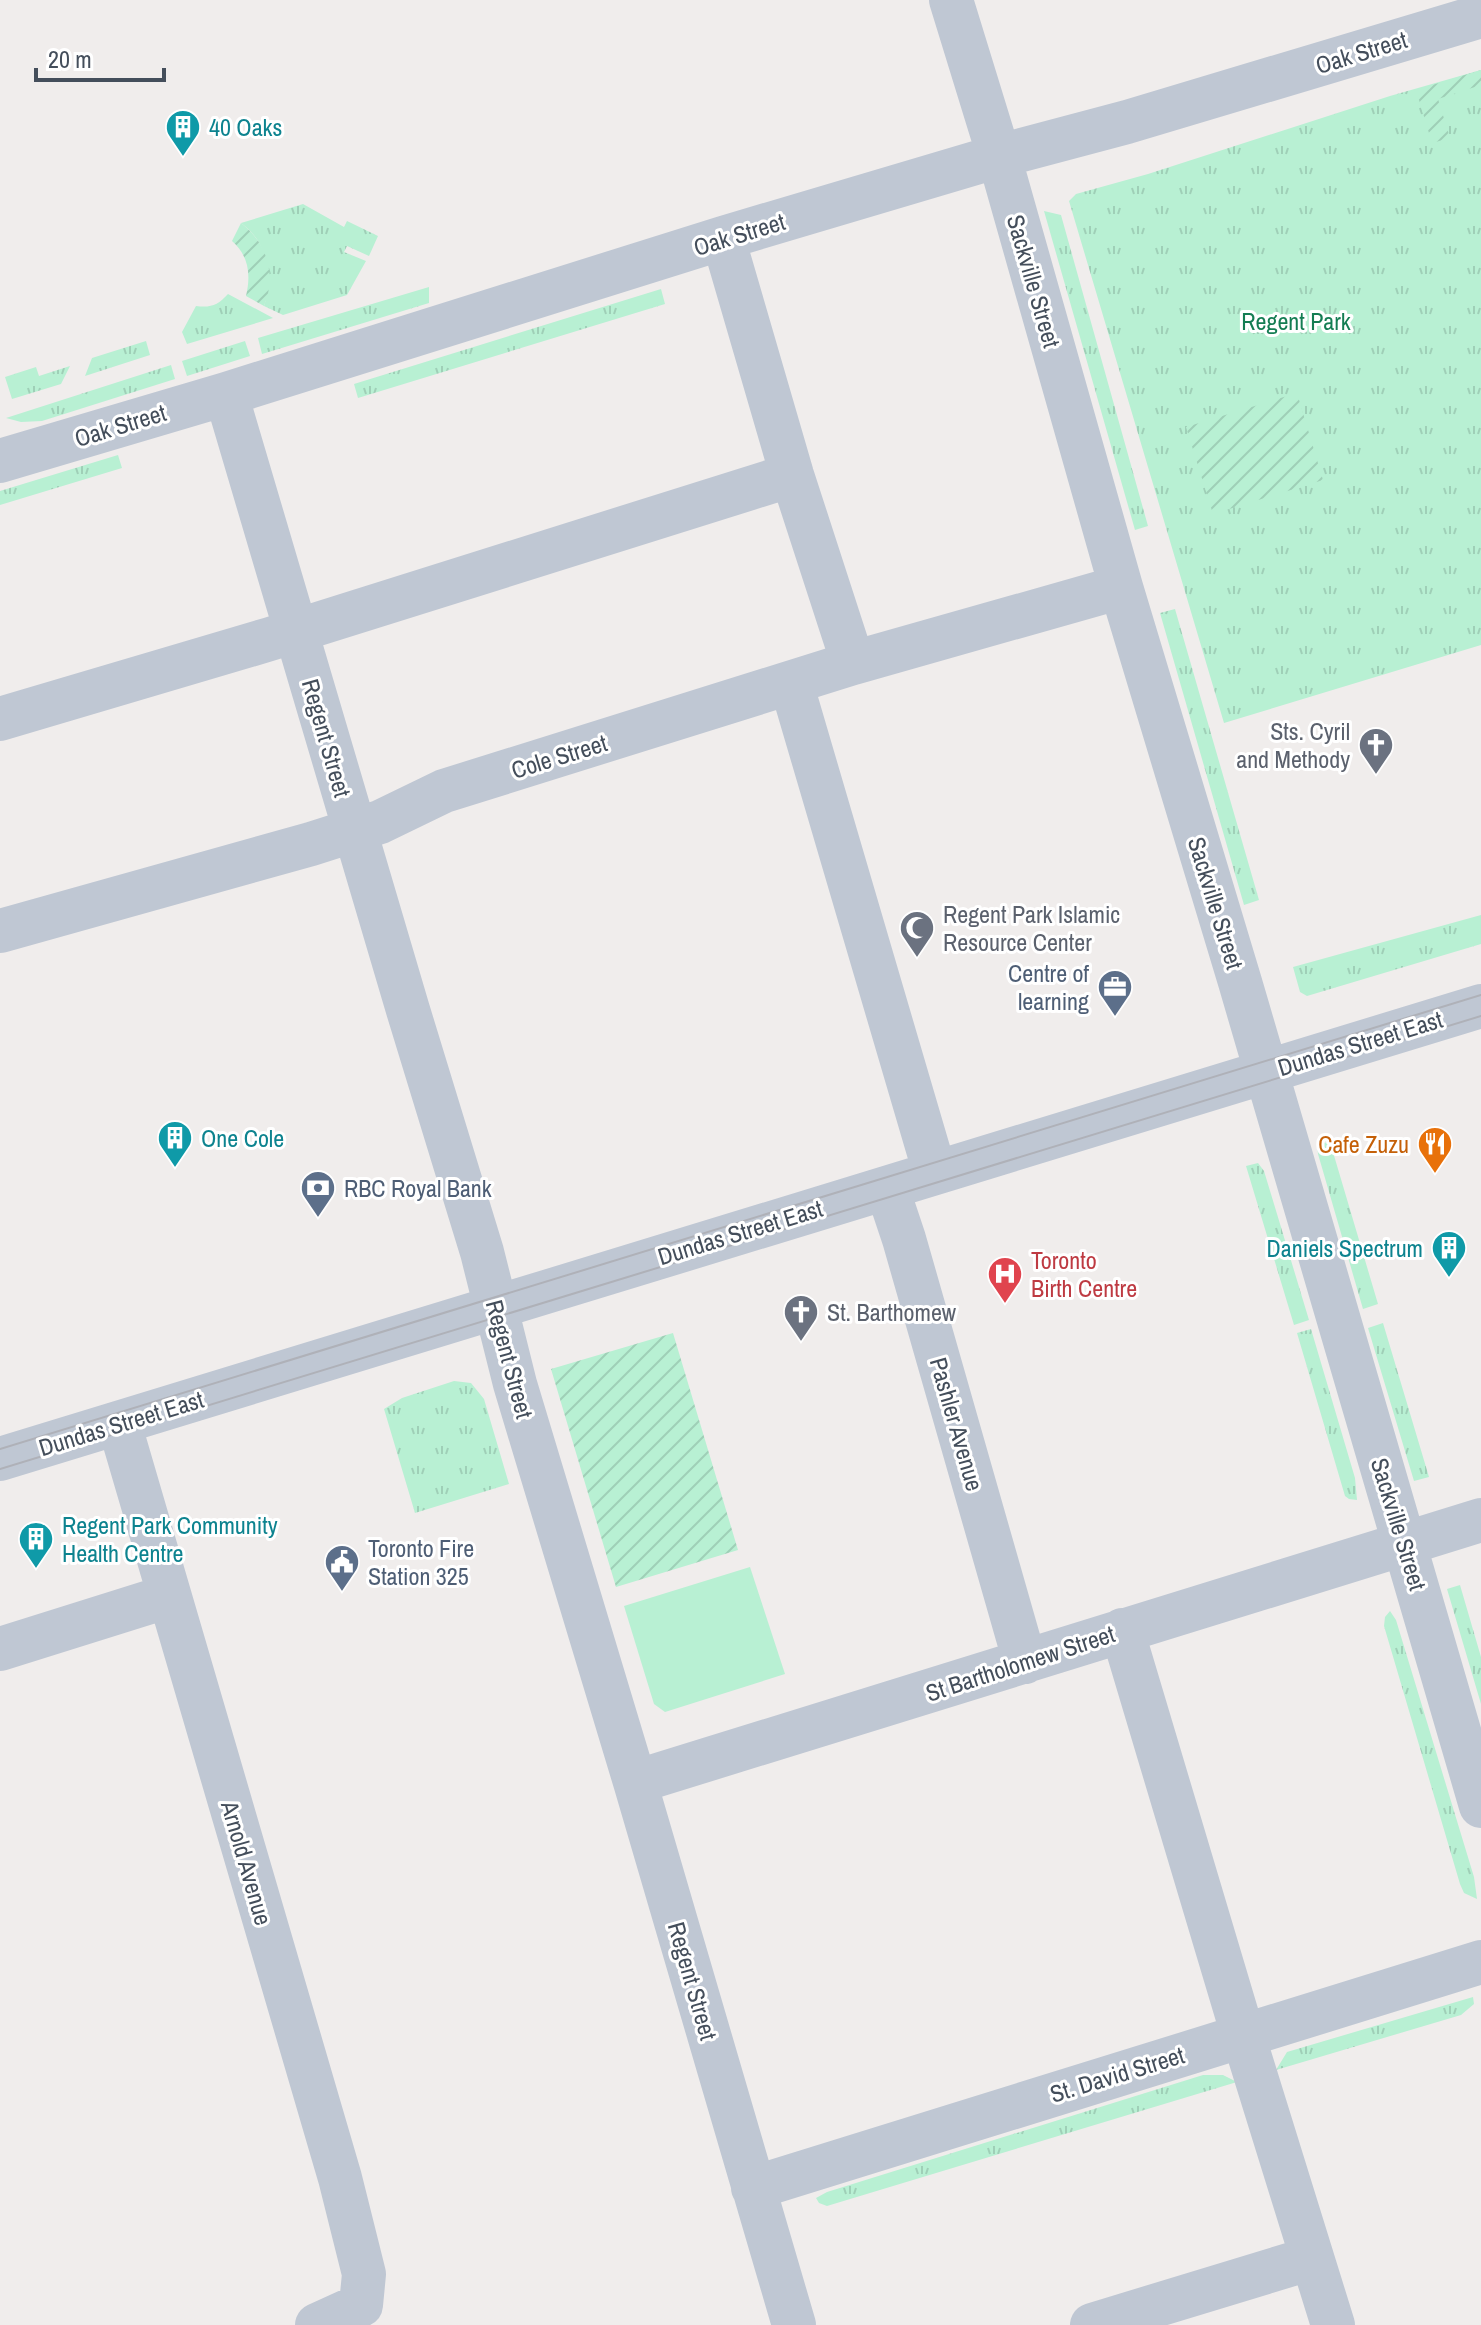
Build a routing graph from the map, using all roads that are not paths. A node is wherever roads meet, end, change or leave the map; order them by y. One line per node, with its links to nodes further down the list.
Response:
1 (951, 0): 3 (street, Sackville Street)
2 (1481, 16): 3 (street, Oak Street)
3 (999, 156): 4 (street, Oak Street); 8 (street, Sackville Street)
4 (723, 238): 5 (street, Oak Street); 7 (street)
5 (226, 394): 6 (street, Oak Street); 9 (street, Regent Street)
6 (0, 461)
7 (792, 475): 9 (street); 10 (street)
8 (1121, 587): 10 (street, Cole Street); 16 (street, Sackville Street)
9 (296, 630): 12 (street); 13 (street, Regent Street)
10 (853, 663): 11 (street, Cole Street)
11 (791, 683): 13 (street, Cole Street); 17 (street)
12 (0, 719)
13 (355, 830): 14 (street, Cole Street); 19 (street, Regent Street)
14 (0, 931)
15 (1481, 1006): 16 (street, Dundas Street East)
16 (1265, 1071): 17 (street, Dundas Street East); 23 (street, Sackville Street)
17 (935, 1173): 18 (street, Dundas Street East)
18 (887, 1188): 19 (street, Dundas Street East); 27 (street, Pashler Avenue)
19 (496, 1307): 20 (street, Dundas Street East); 28 (street, Regent Street)
20 (119, 1423): 21 (street, Dundas Street East); 24 (street, Arnold Avenue)
21 (0, 1459)
22 (1481, 1520): 23 (street, St Bartholomew Street)
23 (1404, 1544): 25 (street, St Bartholomew Street); 29 (street, Sackville Street)
24 (169, 1596): 26 (street); 34 (street, Arnold Avenue)
25 (1122, 1630): 27 (street, St Bartholomew Street); 31 (street)
26 (0, 1649)
27 (1025, 1662): 28 (street, St Bartholomew Street)
28 (635, 1782): 32 (street, Regent Street)
29 (1481, 1806)
30 (1481, 1962): 31 (street, St. David Street)
31 (1243, 2035): 32 (street, St. David Street); 33 (street)
32 (753, 2188): 35 (street, Regent Street)
33 (1312, 2258): 36 (street); 37 (street)
34 (317, 2325)
35 (794, 2325)
36 (1092, 2325)
37 (1333, 2325)

